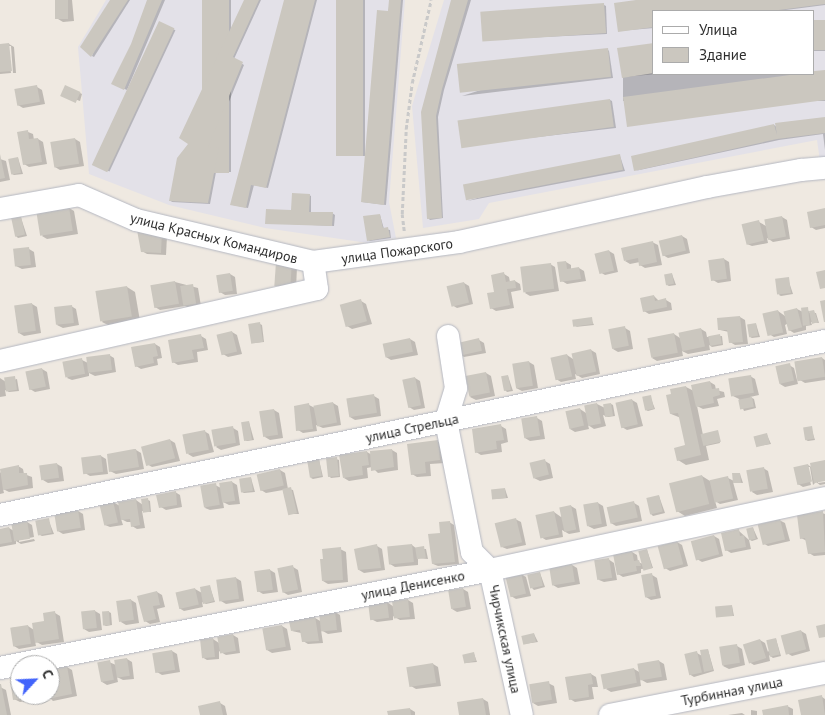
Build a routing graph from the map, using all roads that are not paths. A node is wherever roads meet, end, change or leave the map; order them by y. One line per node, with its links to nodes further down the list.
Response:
1 (825, 168): 3 (street, улица Пожарского)
2 (0, 209): 3 (street, улица Красных Командиров)
3 (312, 262): 6 (street)
4 (448, 336): 7 (street, Чирчикская улица)
5 (825, 341): 7 (street, улица Стрельца)
6 (0, 361)
7 (446, 420): 9 (street, улица Стрельца); 10 (street, Чирчикская улица)
8 (825, 498): 10 (street, улица Денисенко)
9 (0, 515)
10 (490, 570): 11 (street, улица Денисенко); 13 (street, Чирчикская улица)
11 (0, 668)
12 (825, 673): 14 (street, Турбинная улица)
13 (522, 715)
14 (610, 715)

